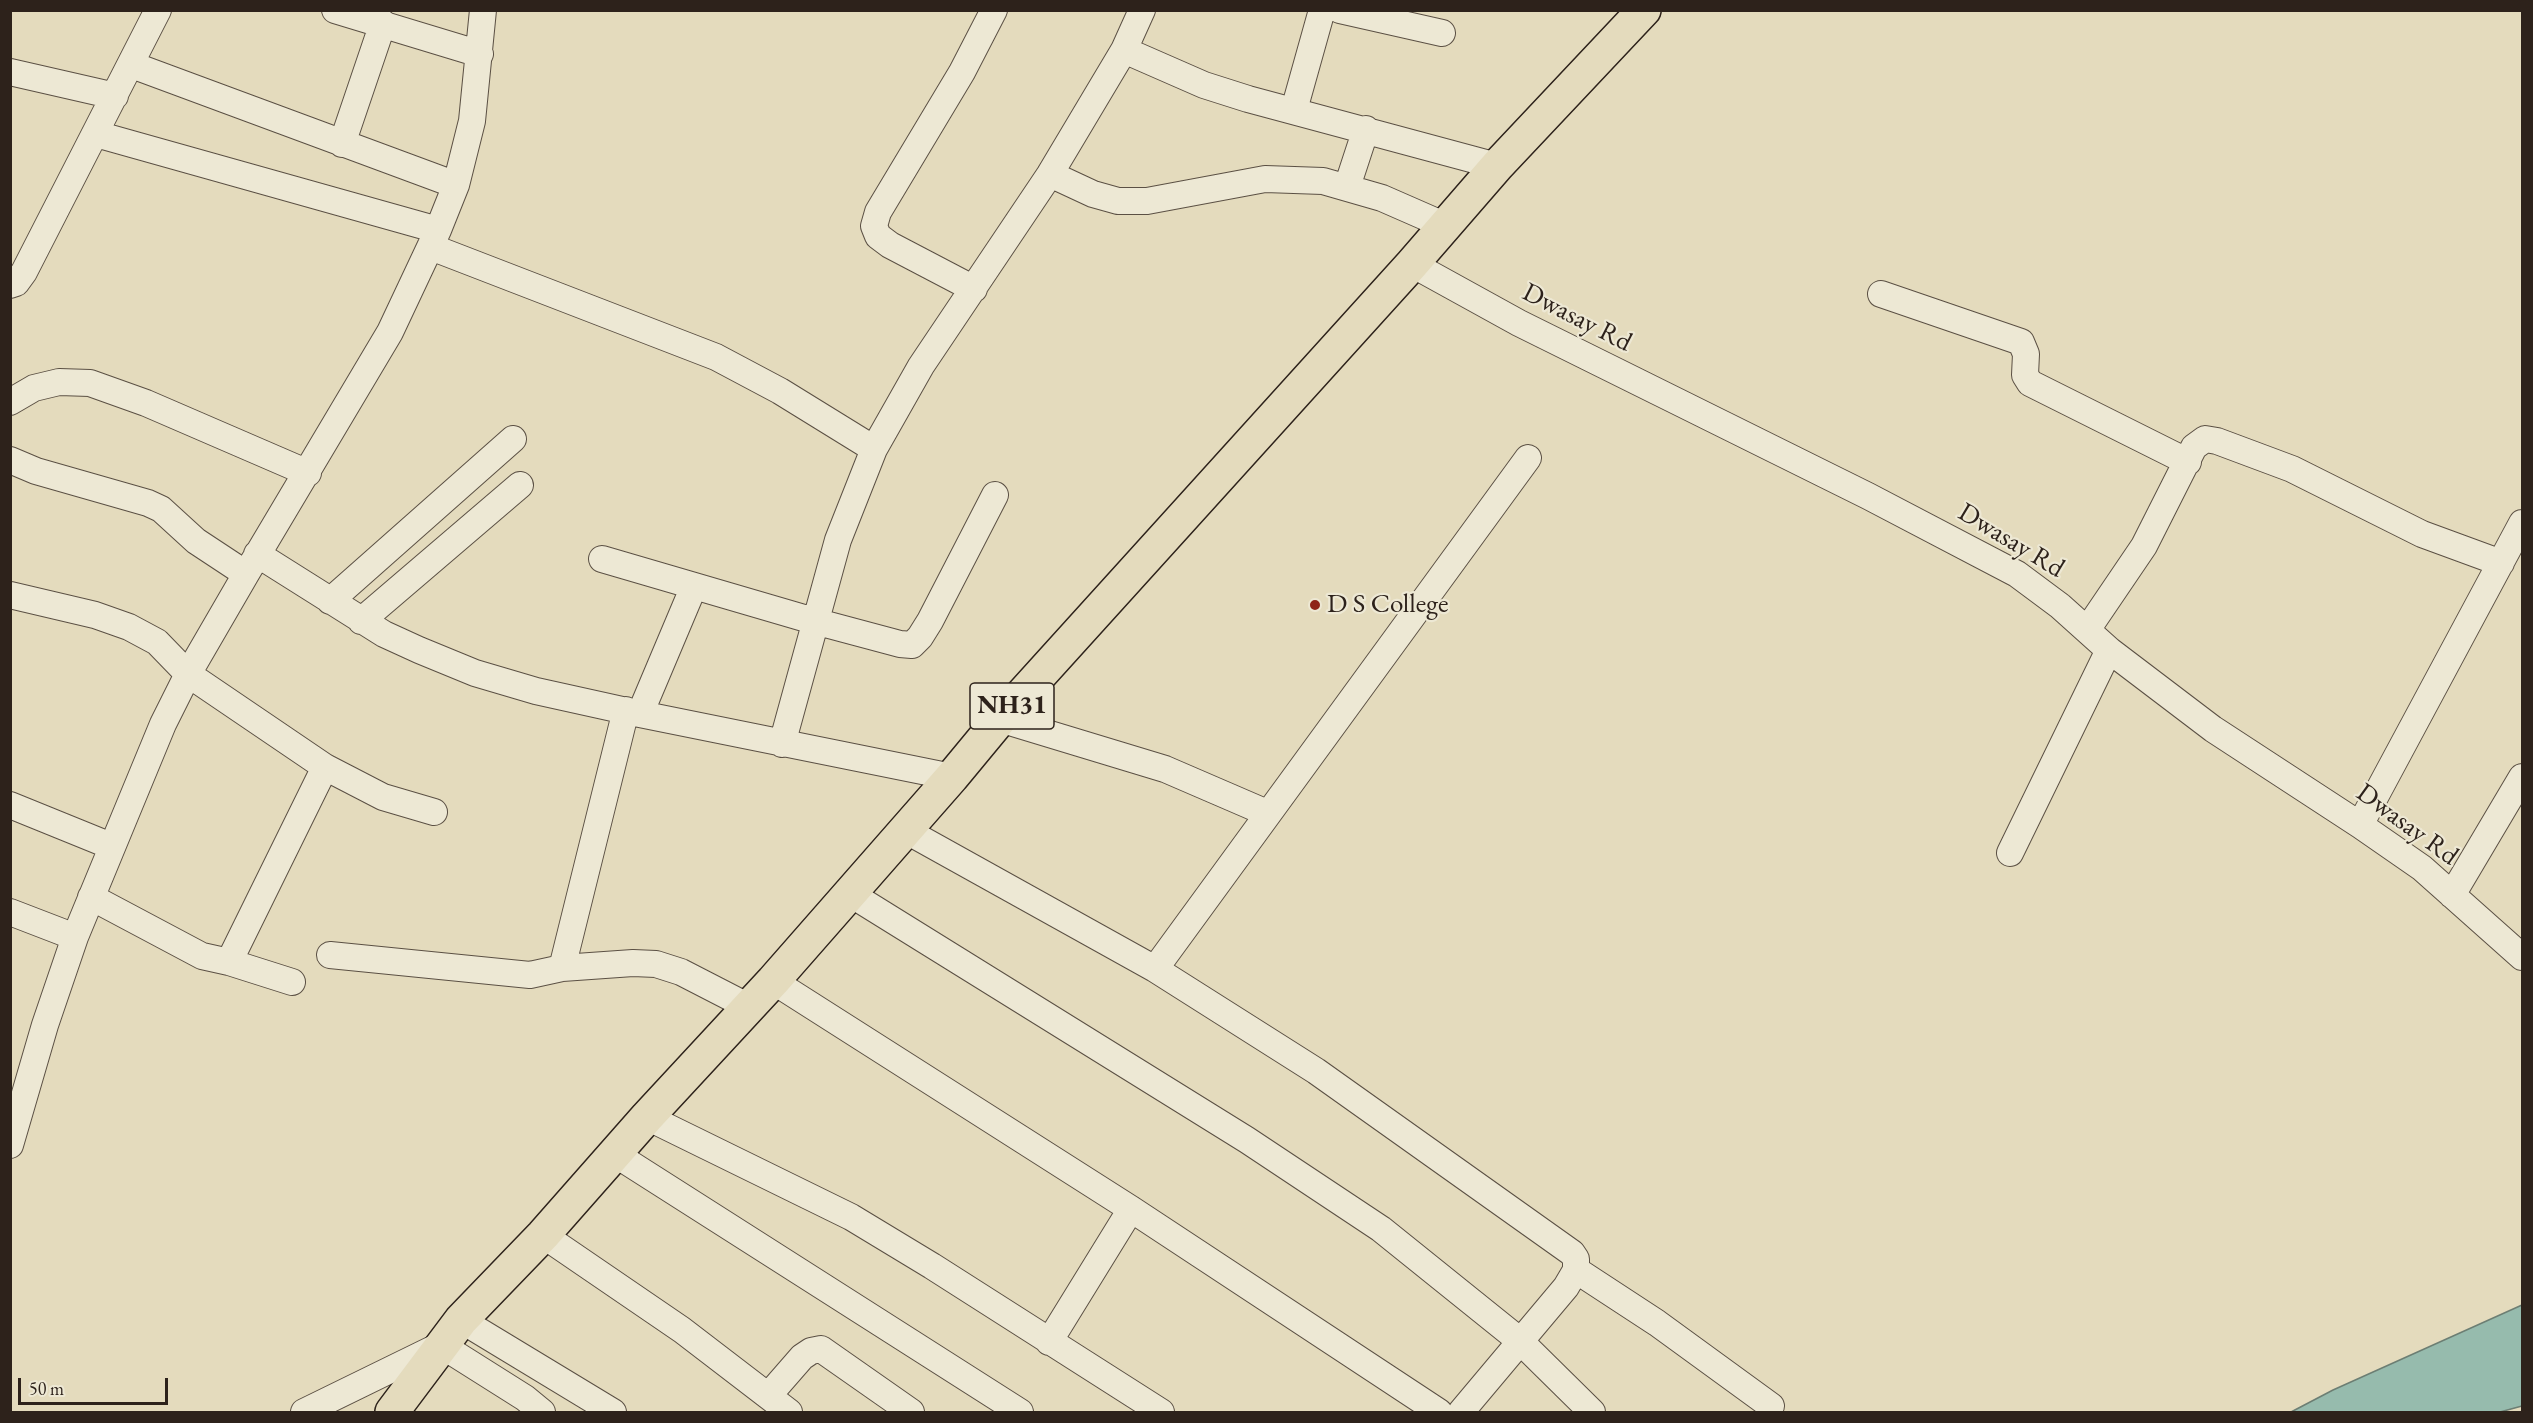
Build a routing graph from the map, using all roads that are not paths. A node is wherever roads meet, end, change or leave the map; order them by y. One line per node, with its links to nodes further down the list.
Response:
1 (158, 10): 13 (street)
2 (335, 10): 9 (street)
3 (483, 10): 12 (street)
4 (993, 10): 28 (street)
5 (1142, 10): 11 (street)
6 (1322, 10): 16 (street)
7 (1340, 10): 10 (street)
8 (1643, 11): 20 (highway, NH31)
9 (383, 23): 12 (street); 19 (street)
10 (1442, 33)
11 (1124, 50): 16 (street); 21 (street)
12 (480, 54): 22 (street)
13 (132, 65): 15 (street); 19 (street)
14 (10, 72): 15 (street)
15 (115, 96): 18 (street)
16 (1294, 110): 17 (street)
17 (1366, 129): 20 (street); 23 (street)
18 (96, 134): 25 (street); 27 (street)
19 (342, 144): 22 (street)
20 (1497, 166): 24 (highway, NH31)
21 (1050, 174): 23 (street); 28 (street)
22 (456, 185): 25 (street)
23 (1347, 186): 24 (street)
24 (1446, 226): 26 (highway, NH31)
25 (435, 239): 32 (street); 36 (street)
26 (1412, 264): 48 (street, Dwasay Rd); 52 (highway, NH31)
27 (10, 285)
28 (974, 289): 32 (street)
29 (1881, 294): 35 (street)
30 (10, 402): 36 (street)
31 (513, 439): 45 (street)
32 (874, 449): 47 (street)
33 (1528, 458): 59 (street)
34 (10, 460): 42 (street)
35 (2188, 462): 41 (street); 48 (street)
36 (308, 472): 42 (street)
37 (520, 485): 46 (street)
38 (995, 495): 47 (street)
39 (2523, 523): 41 (street)
40 (602, 559): 43 (street)
41 (2501, 562): 60 (street)
42 (252, 564): 45 (street); 50 (street)
43 (694, 586): 47 (street); 51 (street)
44 (10, 595): 50 (street)
45 (330, 601): 46 (street)
46 (361, 621): 51 (street)
47 (814, 621): 53 (street)
48 (2087, 630): 49 (street, Dwasay Rd)
49 (2109, 650): 60 (street, Dwasay Rd); 63 (street)
50 (188, 675): 54 (street); 62 (street)
51 (633, 712): 53 (street); 72 (street)
52 (1000, 719): 55 (highway, NH31); 59 (street)
53 (782, 744): 55 (street)
54 (325, 767): 58 (street); 71 (street)
55 (952, 777): 61 (highway, NH31)
56 (2523, 777): 65 (street)
57 (10, 805): 62 (street)
58 (434, 812)
59 (1267, 813): 73 (street)
60 (2360, 825): 65 (street, Dwasay Rd)
61 (906, 831): 64 (highway, NH31); 73 (street)
62 (111, 846): 66 (street)
63 (2010, 853)
64 (849, 893): 74 (highway, NH31); 84 (street)
65 (2452, 895): 70 (street, Dwasay Rd)
66 (91, 897): 68 (street); 71 (street)
67 (10, 912): 68 (street)
68 (75, 937): 78 (street)
69 (330, 955): 72 (street)
70 (2523, 957)
71 (228, 962): 75 (street)
72 (562, 968): 76 (street)
73 (1155, 969): 82 (street)
74 (773, 981): 76 (highway, NH31); 80 (street)
75 (292, 982)
76 (749, 1007): 77 (highway, NH31)
77 (647, 1117): 79 (highway, NH31); 85 (street)
78 (10, 1145)
79 (615, 1154): 81 (highway, NH31); 93 (street)
80 (1131, 1209): 85 (street); 95 (street)
81 (543, 1234): 83 (highway, NH31); 87 (street)
82 (1575, 1270): 84 (street); 86 (street)
83 (451, 1332): 88 (street); 89 (highway, NH31); 90 (street); 91 (street)
84 (1519, 1340): 96 (street); 97 (street)
85 (1049, 1342): 94 (street)
86 (1771, 1406)
87 (780, 1407): 92 (street)
88 (304, 1413)
89 (392, 1413)
90 (542, 1413)
91 (613, 1413)
92 (911, 1413)
93 (1020, 1413)
94 (1161, 1413)
95 (1439, 1413)
96 (1461, 1413)
97 (1592, 1413)

